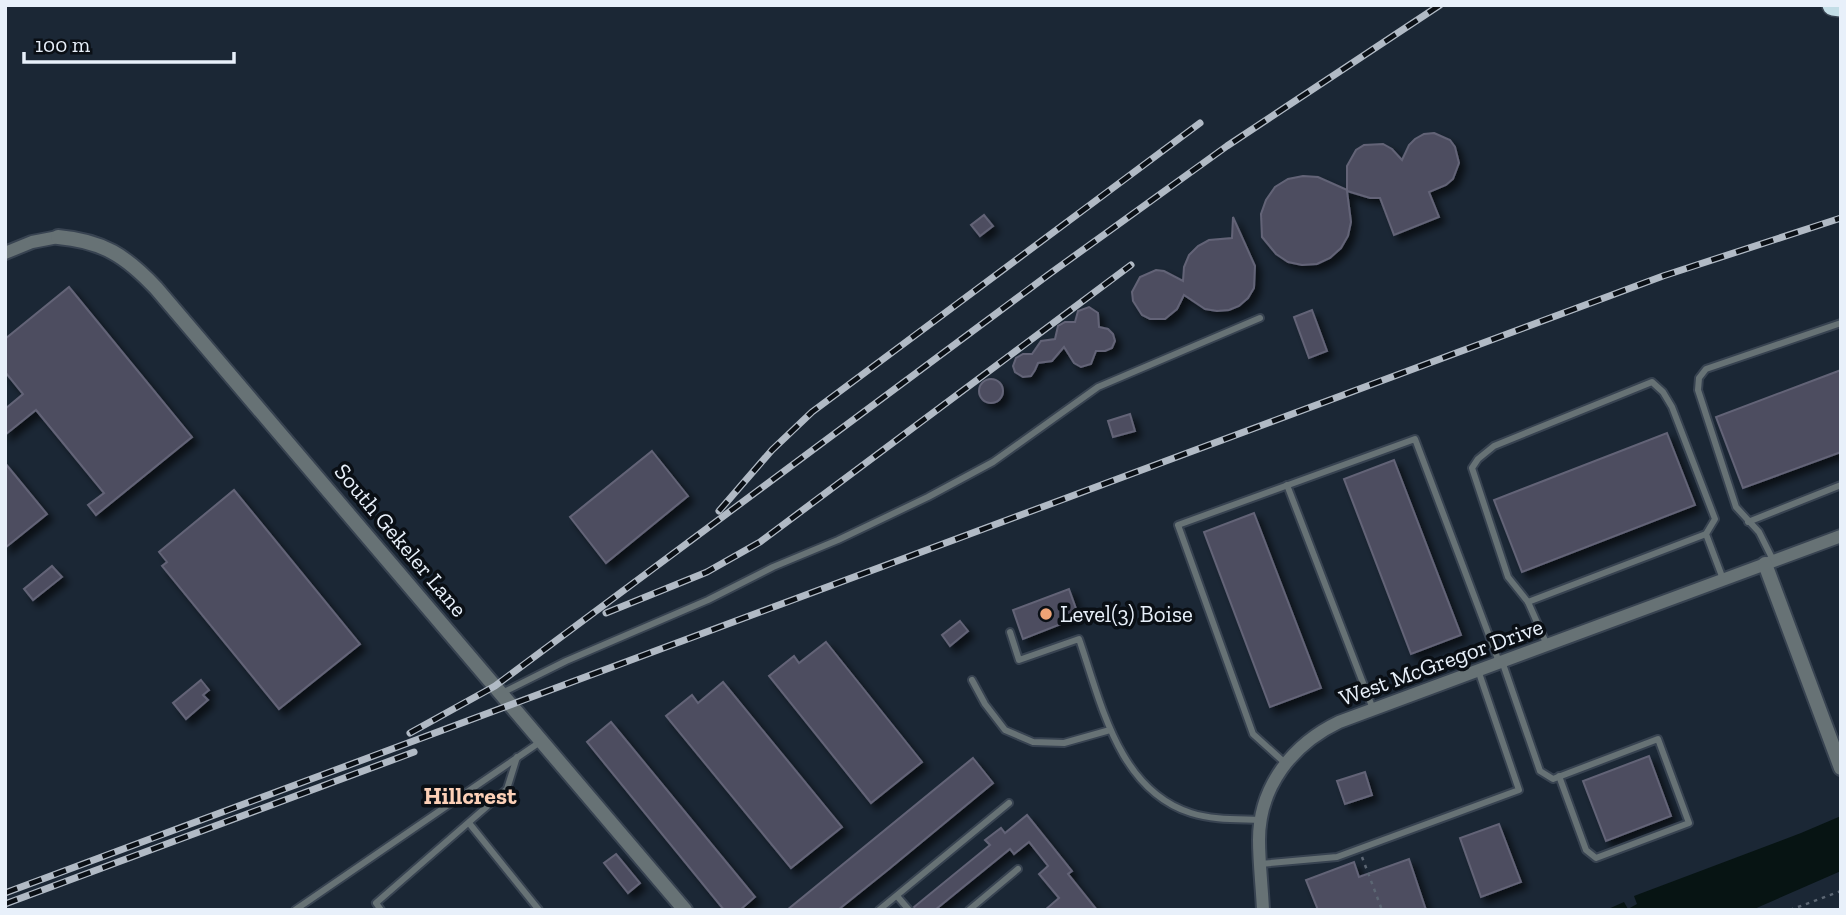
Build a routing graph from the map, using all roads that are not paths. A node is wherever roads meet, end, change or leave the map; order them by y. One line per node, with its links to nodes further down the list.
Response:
1 (1833, 5): 2 (highway)
2 (1841, 5)
3 (58, 237): 4 (street); 20 (street, South Gekeler Lane)
4 (5, 253)
5 (1260, 318): 20 (lane)
6 (1841, 323): 9 (lane)
7 (1287, 485): 17 (lane); 21 (lane); 25 (lane)
8 (1841, 485): 9 (lane)
9 (1748, 522): 12 (lane)
10 (1706, 534): 13 (lane); 14 (lane); 14 (lane)
11 (1841, 536): 12 (street, West McGregor Drive)
12 (1769, 562): 13 (street, West McGregor Drive); 26 (street)
13 (1723, 579): 16 (street, West McGregor Drive)
14 (1528, 602): 16 (lane)
15 (1010, 632): 22 (lane)
16 (1547, 645): 17 (street, West McGregor Drive)
17 (1501, 662): 18 (street, West McGregor Drive); 27 (lane)
18 (1478, 670): 21 (street, West McGregor Drive); 31 (lane)
19 (972, 680): 22 (lane)
20 (502, 693): 23 (street, South Gekeler Lane)
21 (1373, 709): 25 (street, West McGregor Drive)
22 (1110, 730): 29 (lane)
23 (541, 740): 24 (lane); 37 (street, South Gekeler Lane)
24 (517, 757): 30 (lane); 34 (lane)
25 (1286, 763): 29 (street, West McGregor Drive)
26 (1841, 768)
27 (1559, 776): 27 (lane)
28 (1009, 803): 33 (lane)
29 (1260, 820): 31 (street, West McGregor Drive)
30 (469, 824): 35 (lane); 36 (lane)
31 (1260, 864): 41 (street, West McGregor Drive)
32 (1018, 869): 40 (lane)
33 (897, 896): 38 (lane); 39 (lane)
34 (295, 910)
35 (381, 910)
36 (539, 910)
37 (685, 910)
38 (878, 910)
39 (909, 910)
40 (969, 910)
41 (1264, 910)

